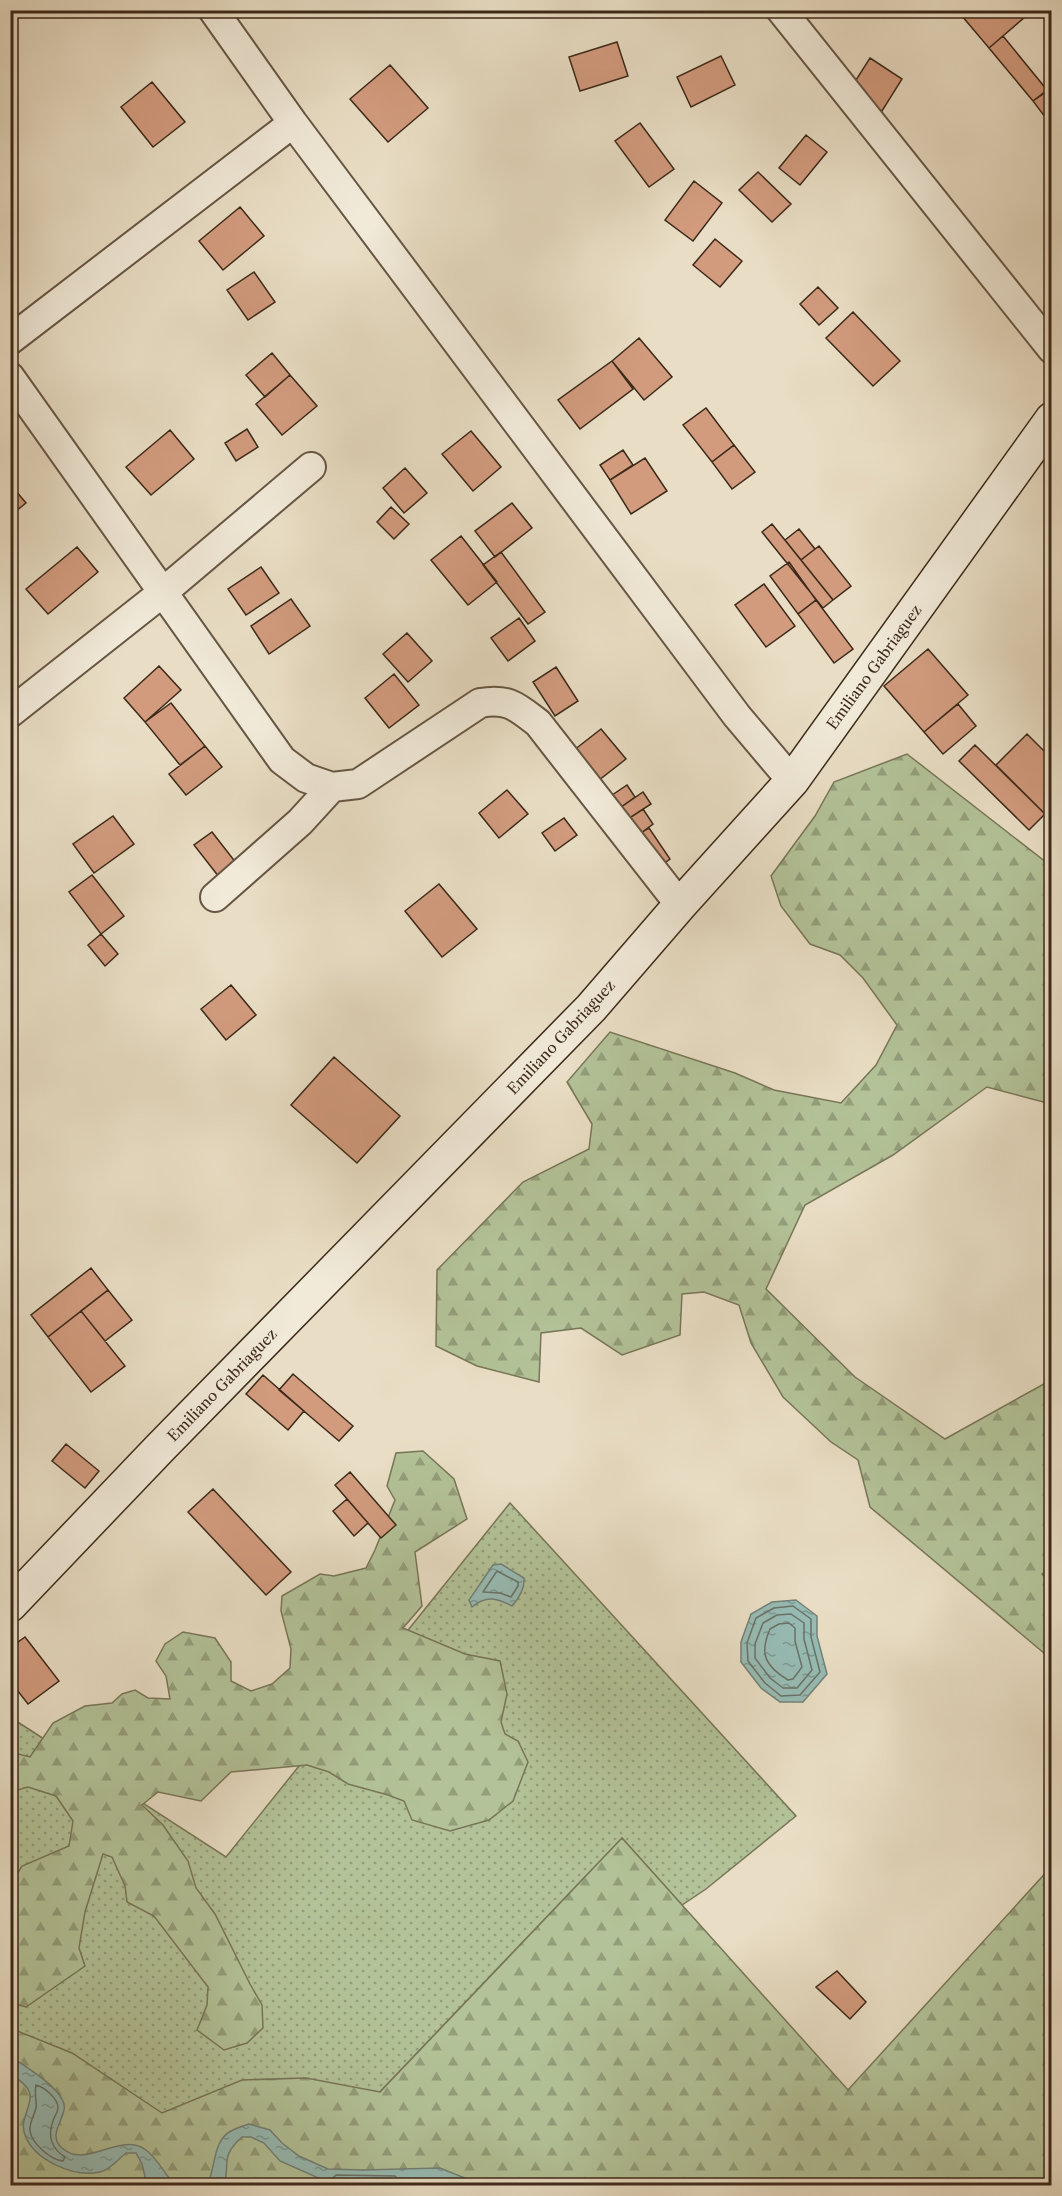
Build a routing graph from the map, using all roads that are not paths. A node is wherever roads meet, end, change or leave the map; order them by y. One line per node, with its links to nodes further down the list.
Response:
1 (213, 10): 3 (street)
2 (781, 10): 5 (street)
3 (292, 123): 4 (street); 11 (street)
4 (10, 340)
5 (1052, 349)
6 (10, 377): 9 (street)
7 (1052, 419): 11 (main road, Emiliano Gabriaguez)
8 (311, 467): 9 (street)
9 (162, 593): 10 (street); 12 (street)
10 (10, 713)
11 (792, 781): 14 (main road, Emiliano Gabriaguez)
12 (332, 788): 13 (street); 14 (street)
13 (215, 897)
14 (680, 905): 15 (main road, Emiliano Gabriaguez)
15 (10, 1605)

